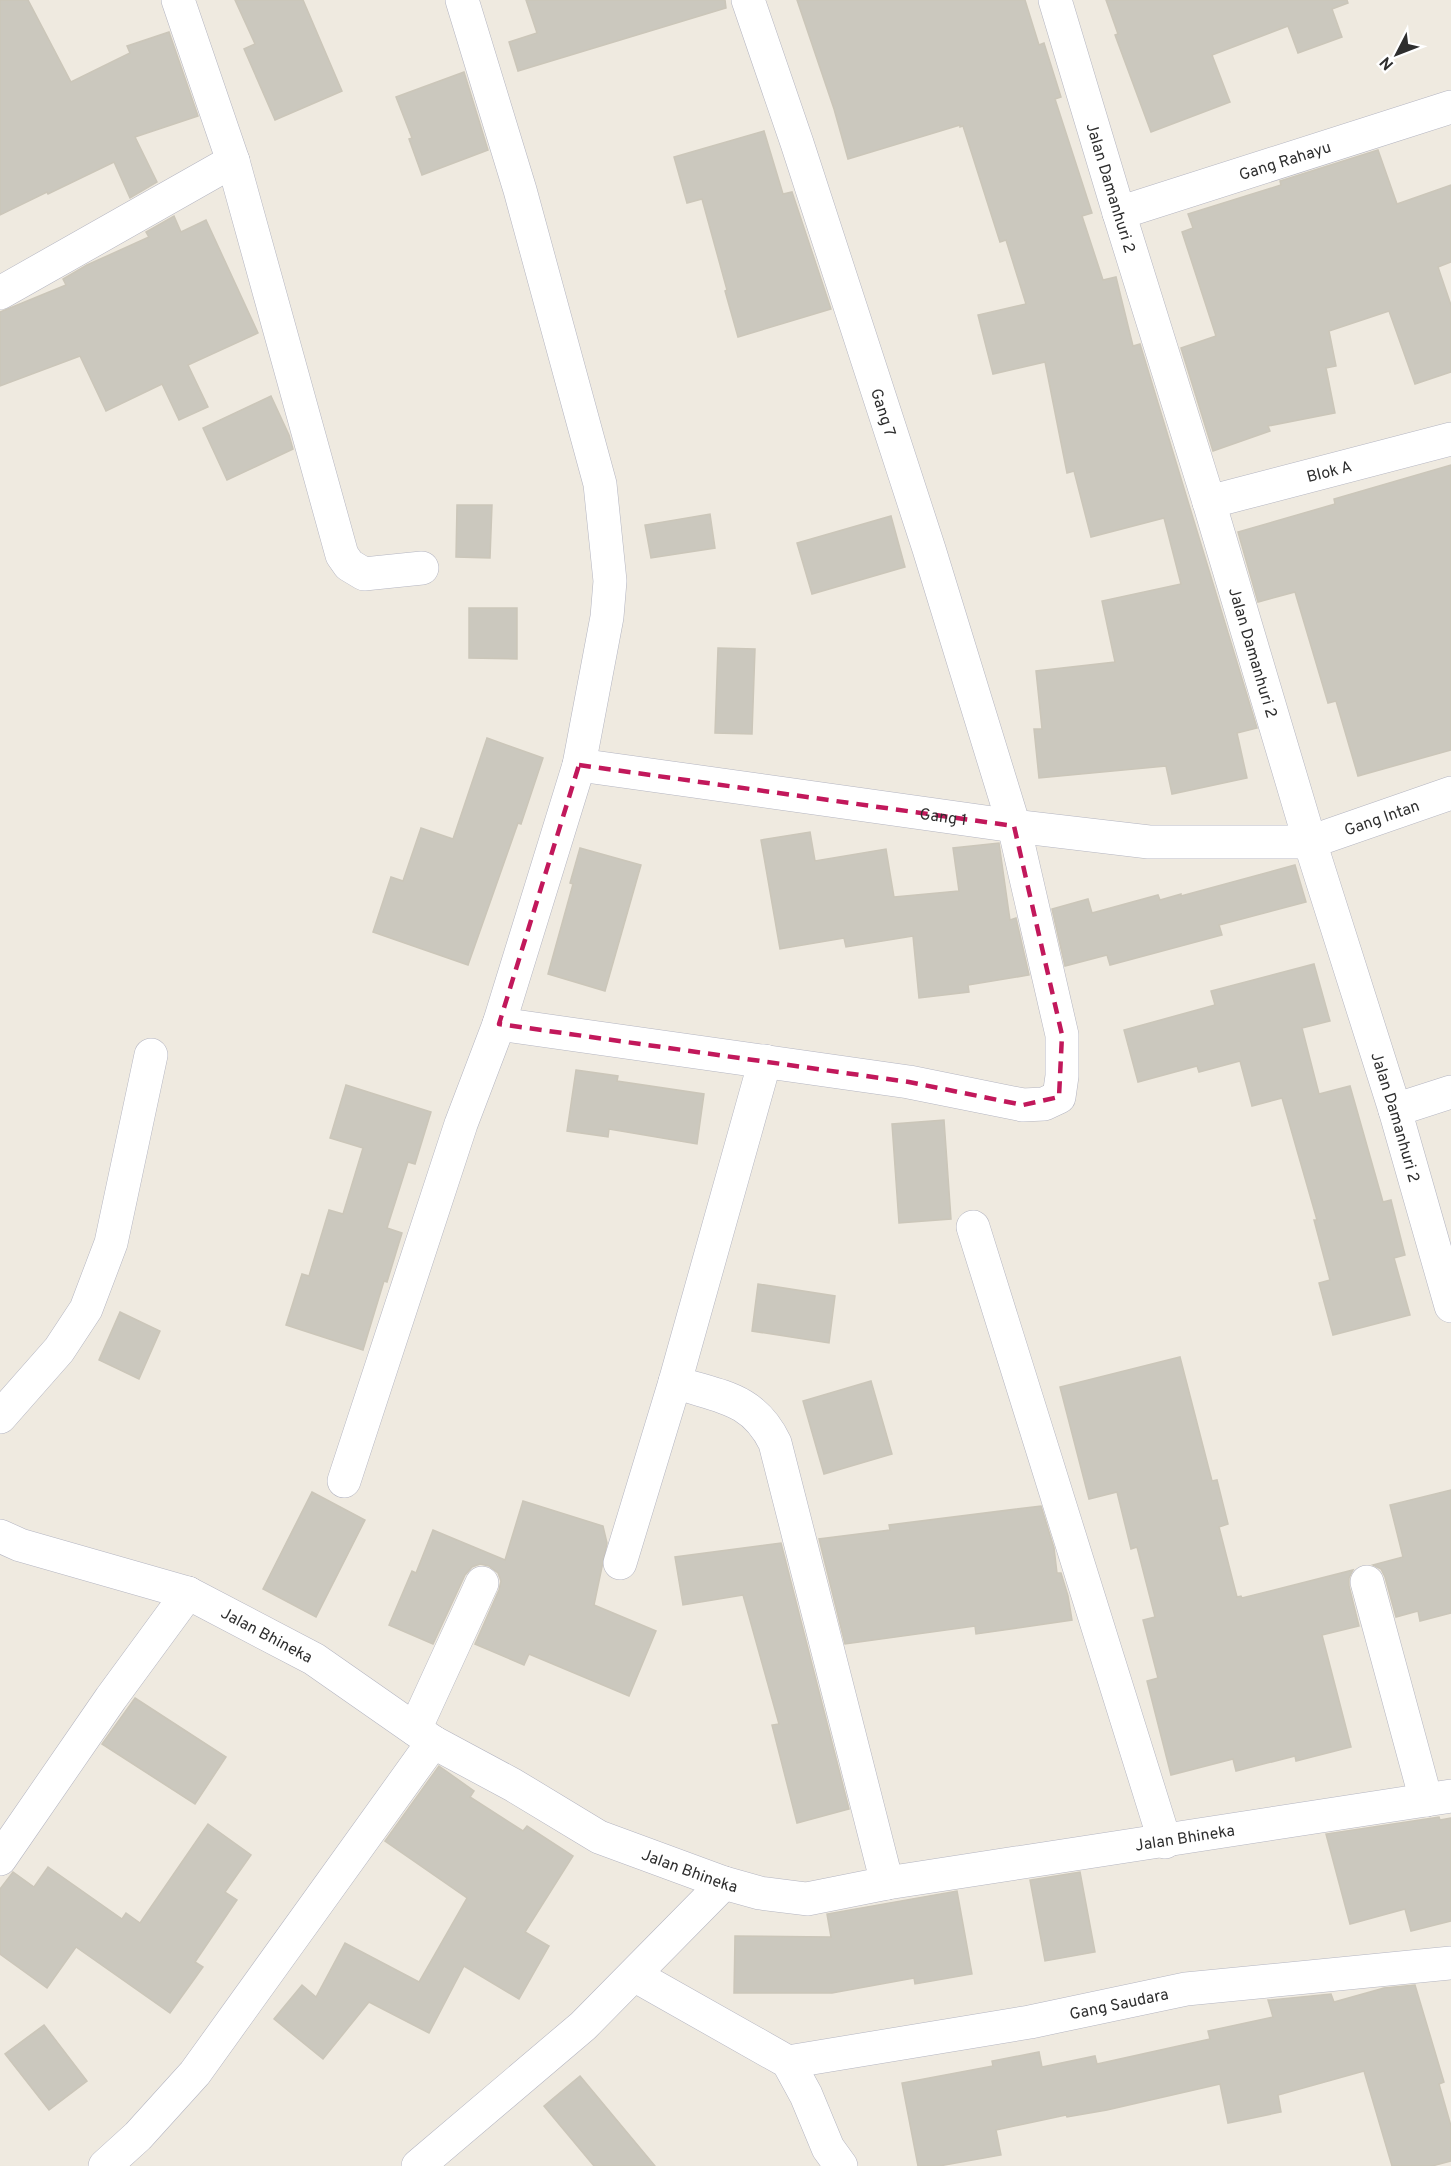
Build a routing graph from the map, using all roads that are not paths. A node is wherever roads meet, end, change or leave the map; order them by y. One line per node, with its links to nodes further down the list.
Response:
1 (178, 0): 6 (street)
2 (462, 0): 12 (street)
3 (748, 0): 14 (street, Gang 7)
4 (1055, 0): 7 (street, Jalan Damanhuri 2)
5 (1451, 107): 7 (street, Gang Rahayu)
6 (233, 161): 8 (street); 11 (street)
7 (1119, 213): 10 (street, Jalan Damanhuri 2)
8 (0, 292)
9 (1451, 439): 10 (street, Blok A)
10 (1209, 502): 15 (street, Jalan Damanhuri 2)
11 (422, 568)
12 (579, 765): 14 (street, Gang 1); 16 (street)
13 (1451, 793): 15 (street, Gang Intan)
14 (1014, 826): 15 (street, Gang 1); 18 (street, Gang 7)
15 (1310, 843): 20 (street, Jalan Damanhuri 2)
16 (500, 1024): 18 (street); 25 (street)
17 (151, 1055): 24 (street)
18 (765, 1061): 23 (street)
19 (1451, 1092): 20 (street)
20 (1395, 1110): 22 (street, Jalan Damanhuri 2)
21 (973, 1227): 33 (street)
22 (1451, 1306)
23 (675, 1382): 27 (street); 35 (street)
24 (0, 1417)
25 (344, 1481)
26 (7, 1544): 30 (street, Jalan Bhineka)
27 (620, 1563)
28 (482, 1582): 31 (street)
29 (1367, 1582): 32 (street)
30 (188, 1593): 31 (street, Jalan Bhineka); 34 (street)
31 (424, 1736): 36 (street, Jalan Bhineka); 40 (street)
32 (1439, 1798): 33 (street, Jalan Bhineka)
33 (1165, 1842): 35 (street, Jalan Bhineka)
34 (0, 1859)
35 (887, 1883): 36 (street, Jalan Bhineka)
36 (724, 1884): 38 (street)
37 (1451, 1963): 39 (street, Gang Saudara)
38 (634, 1975): 39 (street); 41 (street)
39 (788, 2062): 42 (street)
40 (105, 2166)
41 (418, 2166)
42 (841, 2166)

